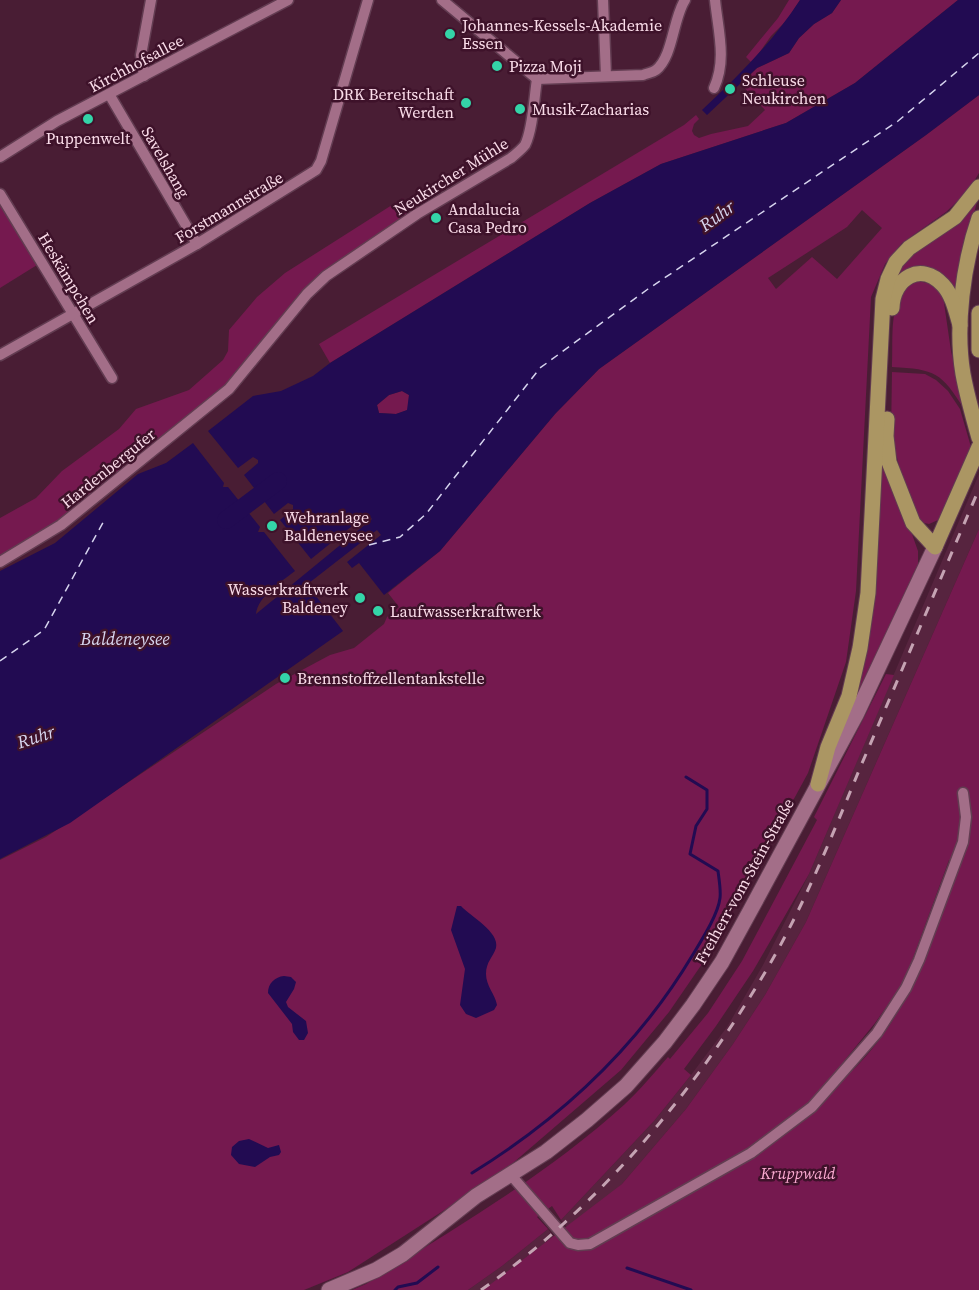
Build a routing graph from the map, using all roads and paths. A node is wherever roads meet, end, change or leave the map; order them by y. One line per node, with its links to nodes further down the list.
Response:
1 (151, 0): 8 (street)
2 (288, 0): 8 (street, Kirchhofsallee)
3 (368, 0): 17 (street, Forstmannstraße)
4 (442, 0): 10 (street)
5 (603, 0): 9 (street)
6 (685, 0): 9 (street)
7 (715, 0): 11 (street)
8 (144, 75): 12 (street, Kirchhofsallee)
9 (606, 76): 10 (street)
10 (537, 79): 24 (street, Neukircher Mühle)
11 (714, 88)
12 (109, 94): 13 (street, Kirchhofsallee); 17 (street, Savelshang)
13 (0, 156)
14 (979, 187): 29 (main road)
15 (0, 194): 18 (street, Heskämpchen)
16 (979, 218): 20 (main road)
17 (196, 244): 18 (street, Forstmannstraße)
18 (72, 313): 22 (street, Forstmannstraße); 23 (street, Heskämpchen)
19 (979, 313): 21 (main road)
20 (960, 325): 25 (main road); 27 (main road)
21 (979, 350)
22 (0, 355)
23 (112, 378)
24 (229, 389): 28 (street, Hardenbergufer)
25 (977, 431)
26 (979, 447): 27 (main road)
27 (935, 547): 29 (main road, Freiherr-vom-Stein-Straße)
28 (0, 561)
29 (818, 784): 31 (main road, Freiherr-vom-Stein-Straße)
30 (963, 793): 31 (street)
31 (510, 1174): 32 (main road, Freiherr-vom-Stein-Straße)
32 (329, 1290)

